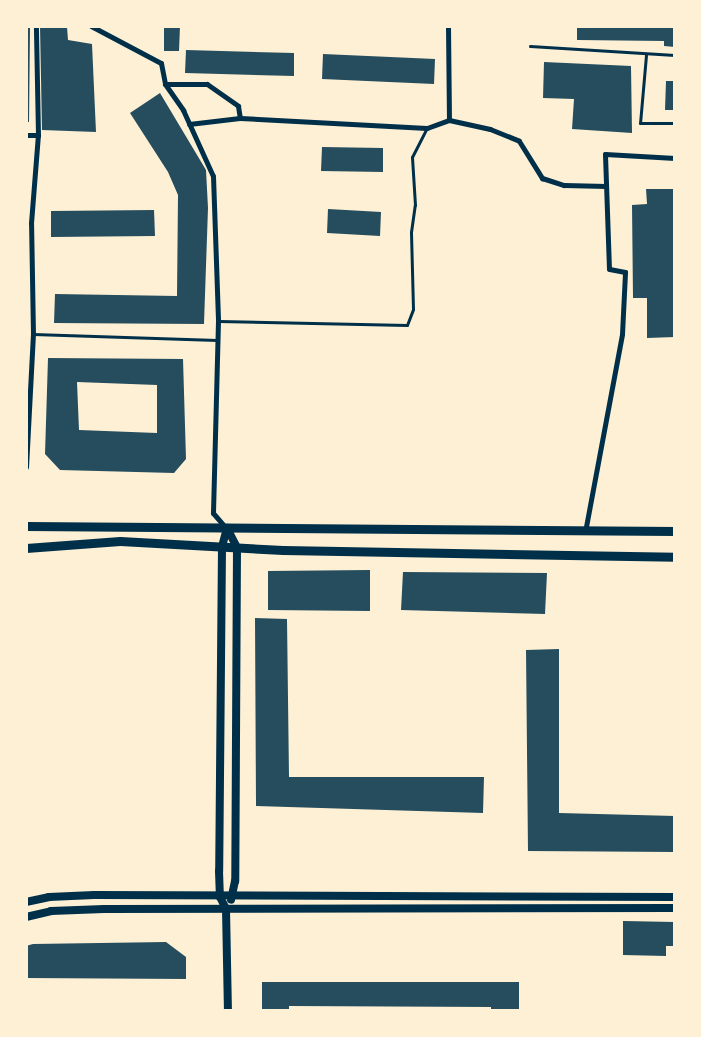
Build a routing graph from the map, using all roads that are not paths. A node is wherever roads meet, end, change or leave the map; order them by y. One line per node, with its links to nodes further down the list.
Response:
1 (36, 26): 14 (street)
2 (91, 26): 7 (street)
3 (448, 26): 9 (street)
4 (530, 46): 5 (lane)
5 (646, 55): 6 (lane); 10 (lane)
6 (675, 55)
7 (165, 84): 8 (street); 11 (street)
8 (240, 118): 11 (street); 12 (street)
9 (449, 120): 12 (street); 16 (street)
10 (675, 122)
11 (190, 124): 18 (street)
12 (427, 128): 18 (lane)
13 (26, 135): 14 (street)
14 (38, 135): 17 (street)
15 (675, 158): 16 (street)
16 (606, 186): 25 (street)
17 (29, 222): 19 (street)
18 (218, 320): 20 (street)
19 (33, 334): 20 (lane); 21 (street)
20 (217, 340): 23 (street)
21 (26, 467)
22 (26, 526): 23 (main road)
23 (226, 528): 25 (main road); 26 (street); 28 (street)
24 (675, 531): 25 (main road)
25 (585, 532)
26 (222, 547): 27 (main road); 28 (main road); 30 (street)
27 (26, 548)
28 (237, 548): 29 (main road); 31 (street)
29 (675, 556)
30 (220, 897): 31 (street); 33 (street); 34 (street)
31 (233, 897): 32 (street); 34 (street)
32 (675, 897)
33 (26, 902)
34 (226, 908): 35 (street); 36 (street); 37 (street)
35 (675, 908)
36 (26, 918)
37 (228, 1011)

